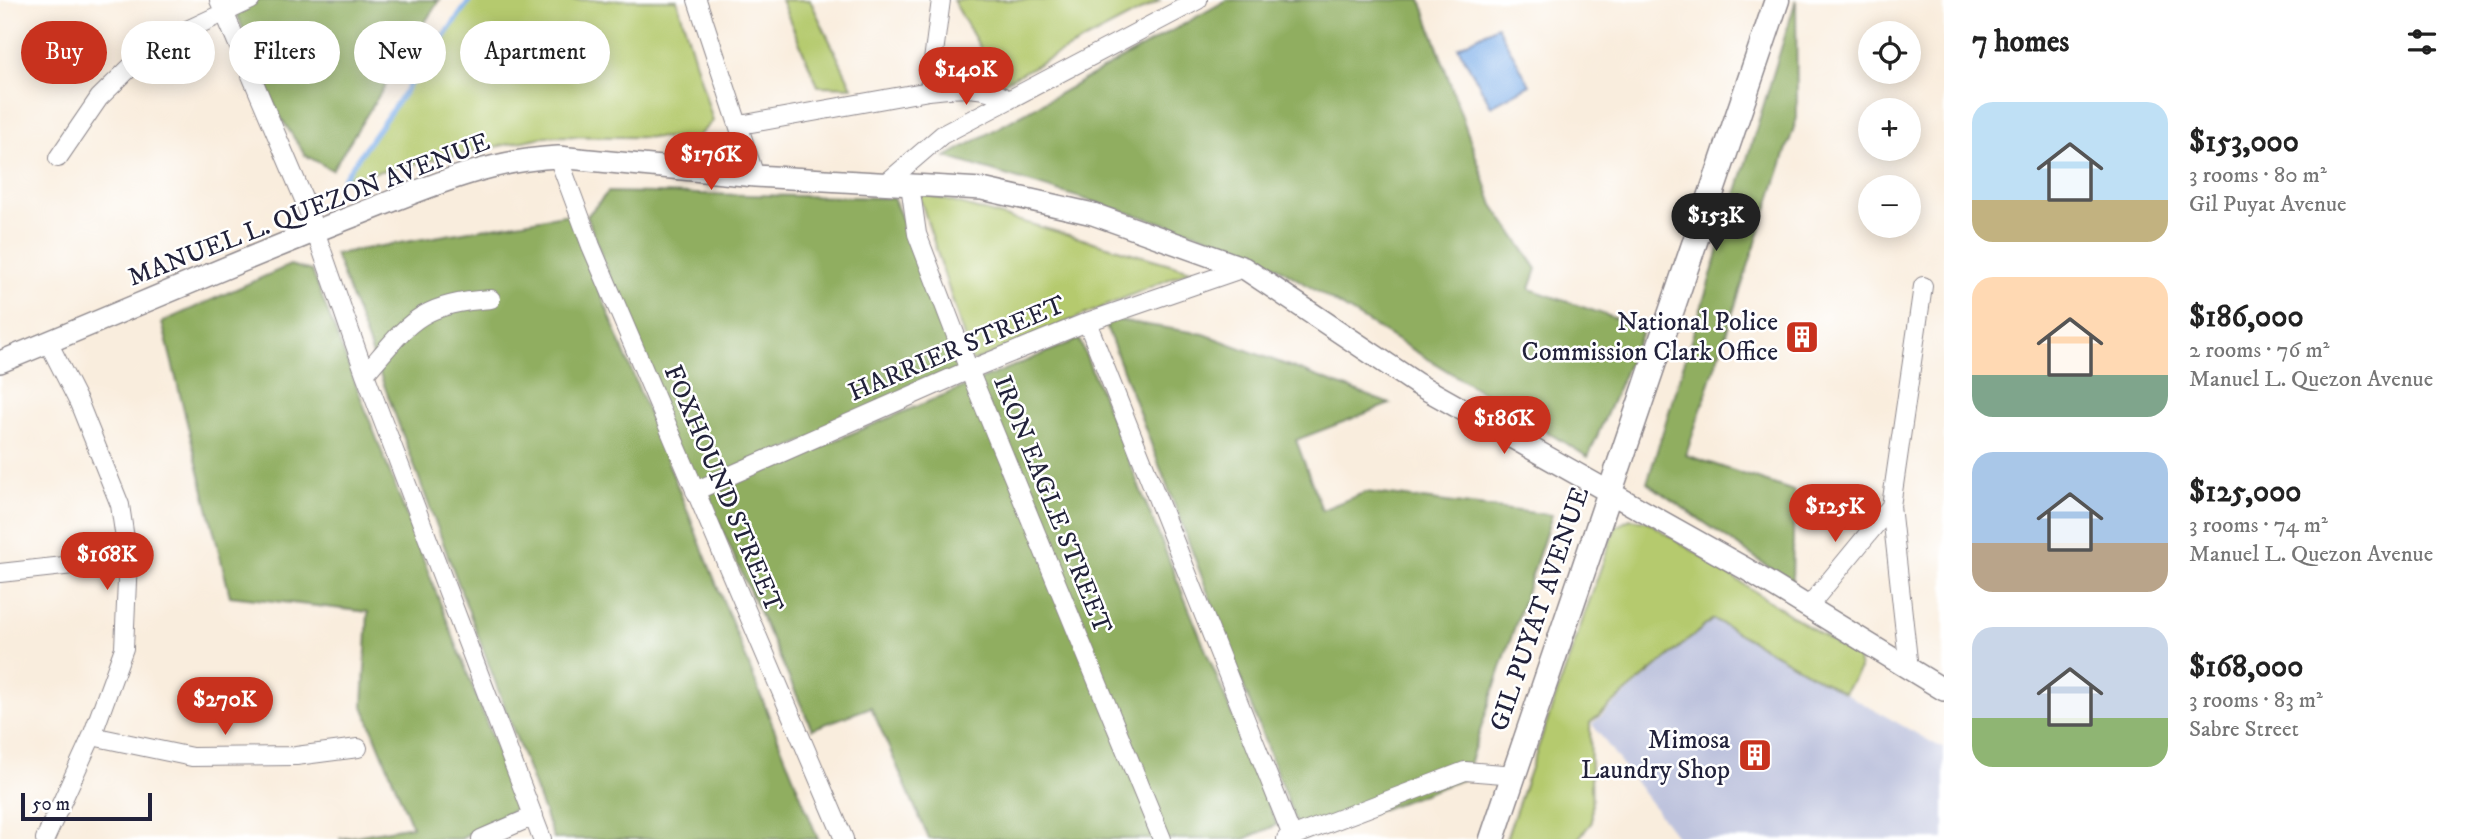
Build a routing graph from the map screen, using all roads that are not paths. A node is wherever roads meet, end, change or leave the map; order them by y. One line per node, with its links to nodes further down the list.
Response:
1 (251, 0): 6 (street)
2 (697, 0): 9 (street)
3 (941, 0): 7 (street)
4 (1198, 0): 8 (street)
5 (1777, 0): 25 (main road, GIL PUYAT AVENUE)
6 (222, 7): 10 (street); 15 (street)
7 (929, 91): 8 (street); 9 (street)
8 (1009, 100): 13 (street)
9 (740, 125): 12 (street)
10 (58, 158)
11 (558, 158): 12 (street, MANUEL L. QUEZON AVENUE); 15 (street, MANUEL L. QUEZON AVENUE); 24 (street, FOXHOUND STREET)
12 (755, 176): 13 (street, MANUEL L. QUEZON AVENUE)
13 (885, 184): 14 (street, MANUEL L. QUEZON AVENUE)
14 (910, 185): 16 (street, MANUEL L. QUEZON AVENUE); 22 (street, IRON EAGLE STREET)
15 (315, 231): 20 (street, MANUEL L. QUEZON AVENUE); 23 (street)
16 (1244, 268): 19 (street, HARRIER STREET); 25 (street, MANUEL L. QUEZON AVENUE)
17 (1923, 286): 26 (street)
18 (491, 299): 23 (street)
19 (1087, 322): 22 (street, HARRIER STREET); 36 (street)
20 (48, 342): 21 (street, MANUEL L. QUEZON AVENUE); 27 (street)
21 (0, 362)
22 (969, 370): 24 (street, HARRIER STREET); 41 (street, IRON EAGLE STREET)
23 (365, 374): 35 (street)
24 (695, 491): 40 (street, FOXHOUND STREET)
25 (1611, 492): 29 (street, MANUEL L. QUEZON AVENUE); 34 (main road, GIL PUYAT AVENUE)
26 (1891, 506): 29 (street); 30 (street)
27 (128, 559): 28 (street); 32 (street)
28 (0, 573)
29 (1808, 607): 30 (street, MANUEL L. QUEZON AVENUE)
30 (1909, 669): 31 (street, MANUEL L. QUEZON AVENUE)
31 (1944, 690)
32 (92, 736): 33 (street); 37 (street)
33 (358, 748)
34 (1516, 775): 36 (street); 42 (main road, GIL PUYAT AVENUE)
35 (534, 816): 38 (street); 39 (street)
36 (1289, 838)
37 (45, 839)
38 (481, 839)
39 (542, 839)
40 (844, 839)
41 (1161, 839)
42 (1492, 839)

